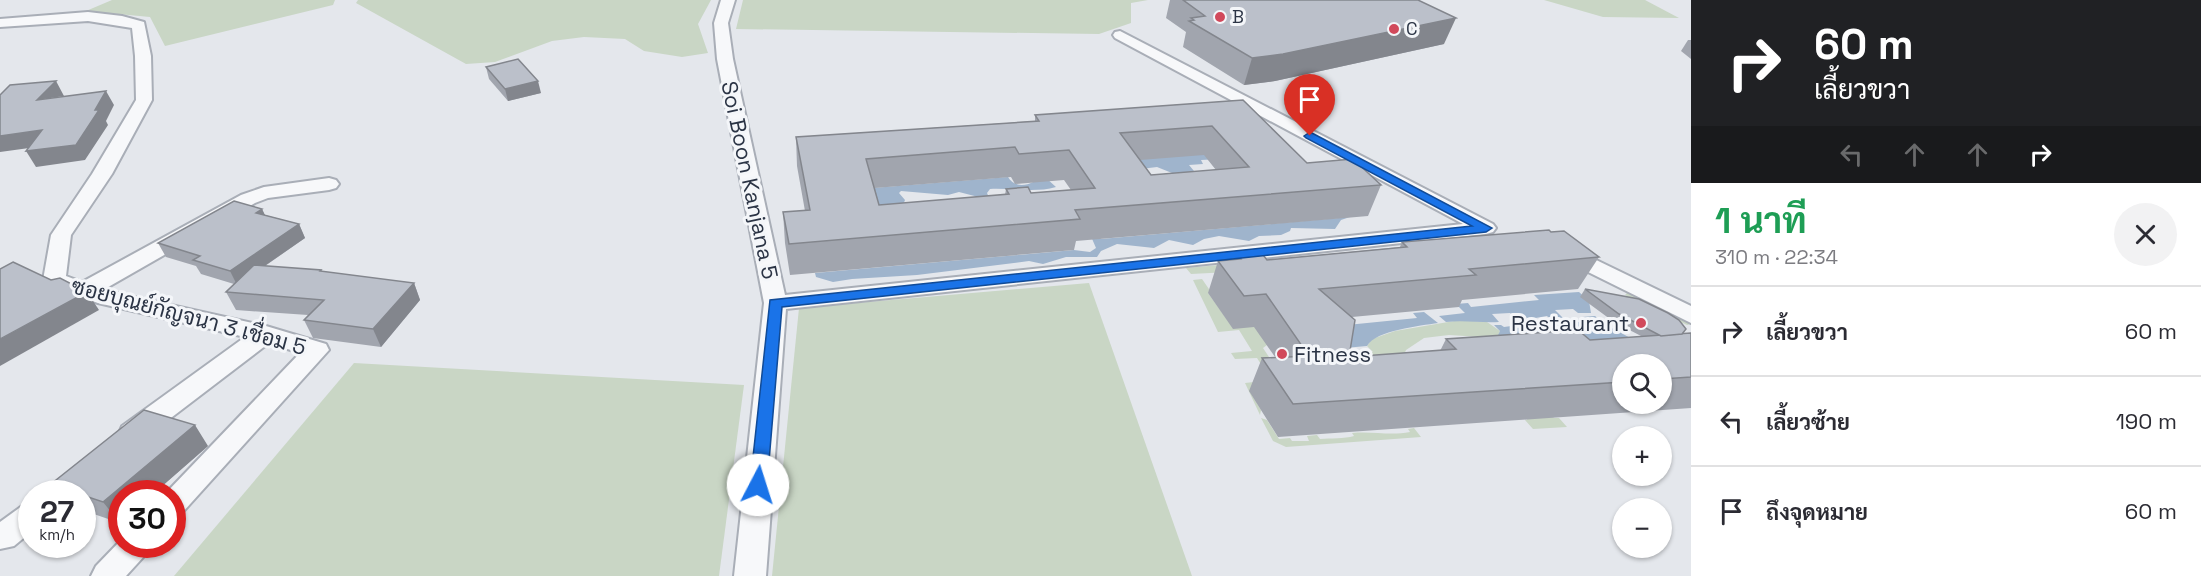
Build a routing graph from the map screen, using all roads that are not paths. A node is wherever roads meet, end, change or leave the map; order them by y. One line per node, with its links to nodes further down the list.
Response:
1 (728, 0): 7 (street, Soi Boon Kanjana 5)
2 (0, 22): 6 (street, ซอยบุณย์กัญจนา 3 เชื่อม 5)
3 (1120, 35): 7 (street)
4 (329, 184): 6 (street)
5 (1590, 264): 8 (street)
6 (84, 291): 9 (street, ซอยบุณย์กัญจนา 3 เชื่อม 5)
7 (775, 303): 16 (street, Soi Boon Kanjana 5)
8 (1691, 315)
9 (266, 334): 10 (street); 11 (street, ซอยบุณย์กัญจนา 3 เชื่อม 5)
10 (115, 446)
11 (186, 490)
12 (18, 525): 13 (street)
13 (3, 537)
14 (123, 558): 15 (street)
15 (107, 576)
16 (750, 576)

